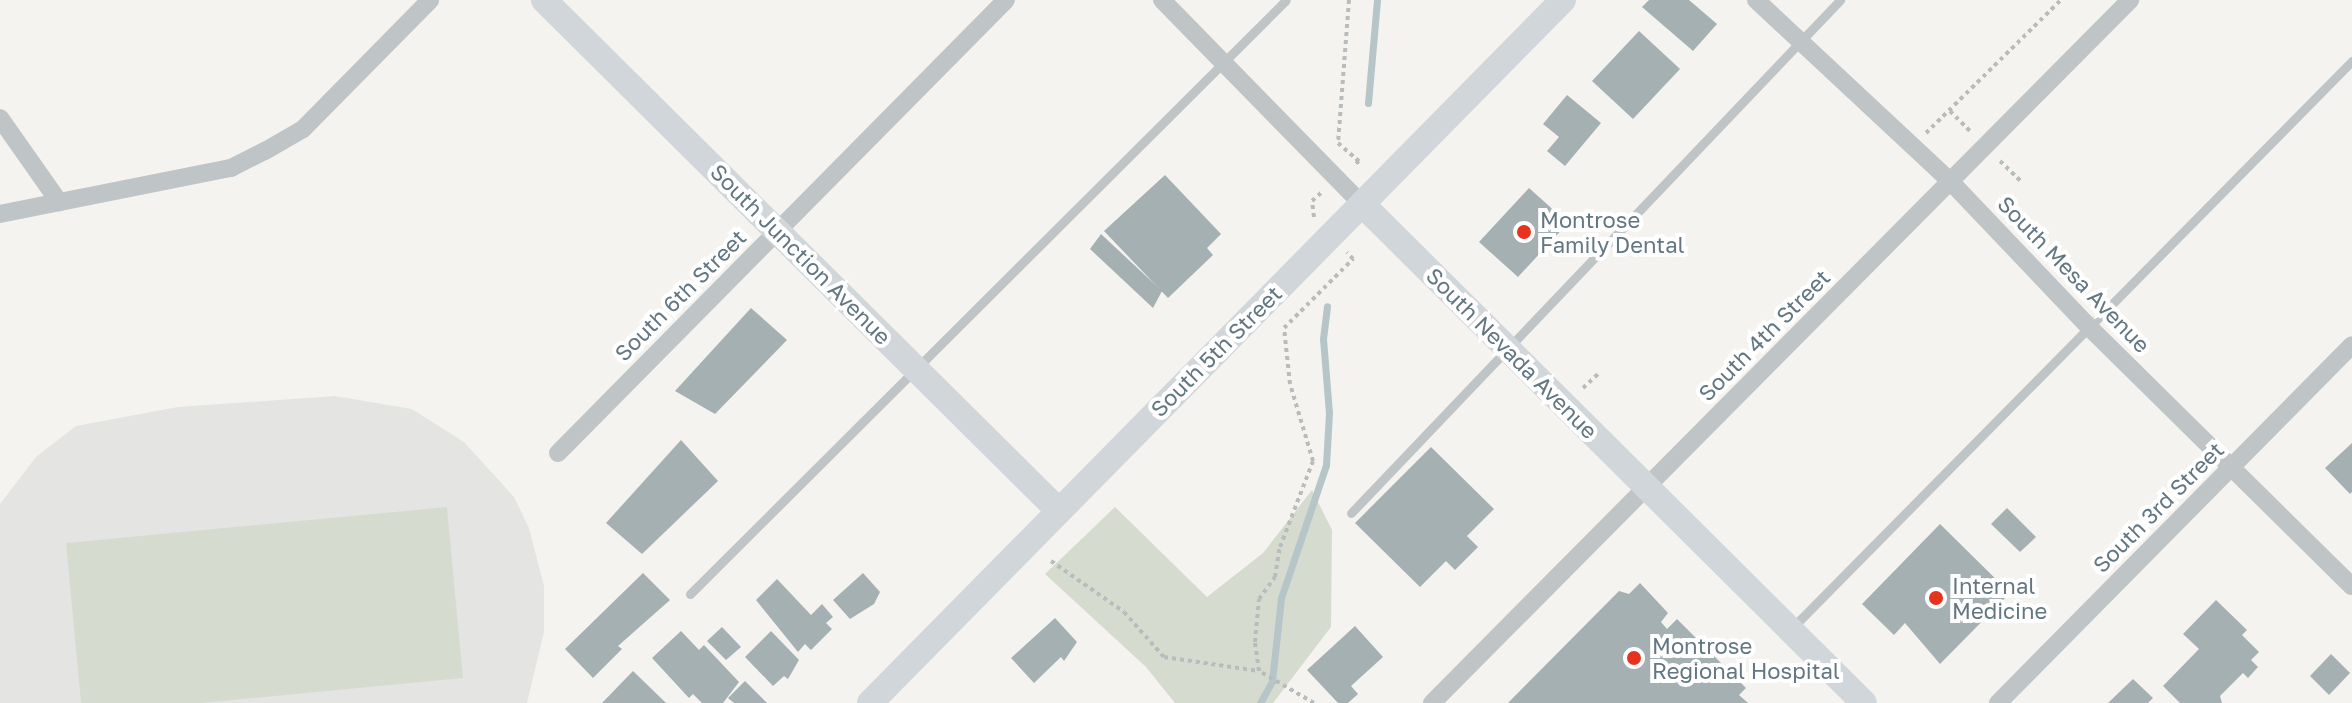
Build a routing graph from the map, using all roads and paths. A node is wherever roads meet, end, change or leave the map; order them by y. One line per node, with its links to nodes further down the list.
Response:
1 (430, 0): 20 (street)
2 (544, 0): 24 (street, South Junction Avenue)
3 (1006, 0): 24 (street, South 6th Street)
4 (1162, 0): 14 (street, South Nevada Avenue)
5 (1286, 0): 14 (lane)
6 (1349, 0): 17 (path)
7 (1563, 0): 21 (street, South 5th Street)
8 (1756, 0): 12 (street, South Mesa Avenue)
9 (1840, 0): 12 (lane)
10 (2061, 0): 16 (path)
11 (2130, 0): 18 (street, South 4th Street)
12 (1797, 43): 16 (street, South Mesa Avenue); 28 (lane)
13 (2352, 61): 26 (lane)
14 (1223, 62): 21 (street, South Nevada Avenue); 29 (lane)
15 (0, 118): 20 (street)
16 (1912, 146): 18 (street, South Mesa Avenue)
17 (1359, 161)
18 (1950, 181): 26 (street, South Mesa Avenue); 34 (street, South 4th Street)
19 (1312, 201): 23 (path)
20 (59, 202): 22 (street)
21 (1363, 205): 28 (street, South Nevada Avenue); 35 (street, South 5th Street)
22 (0, 214)
23 (1312, 216)
24 (778, 230): 29 (street, South Junction Avenue); 32 (street, South 6th Street)
25 (1353, 259): 41 (path)
26 (2091, 329): 33 (street, South Mesa Avenue); 40 (lane)
27 (2352, 345): 33 (street, South 3rd Street)
28 (1507, 346): 34 (street, South Nevada Avenue); 36 (lane)
29 (914, 366): 35 (street, South Junction Avenue); 39 (lane)
30 (1599, 373): 31 (path)
31 (1583, 388)
32 (558, 453)
33 (2231, 468): 38 (street, South Mesa Avenue); 46 (street, South 3rd Street)
34 (1646, 488): 40 (street, South Nevada Avenue); 44 (street, South 4th Street)
35 (1057, 509): 43 (street, South 5th Street)
36 (1351, 513)
37 (1051, 561): 41 (path)
38 (2352, 586)
39 (690, 594)
40 (1793, 627): 45 (street, South Nevada Avenue)
41 (1259, 671): 42 (path)
42 (1313, 701)
43 (870, 703)
44 (1432, 703)
45 (1864, 703)
46 (1998, 703)

